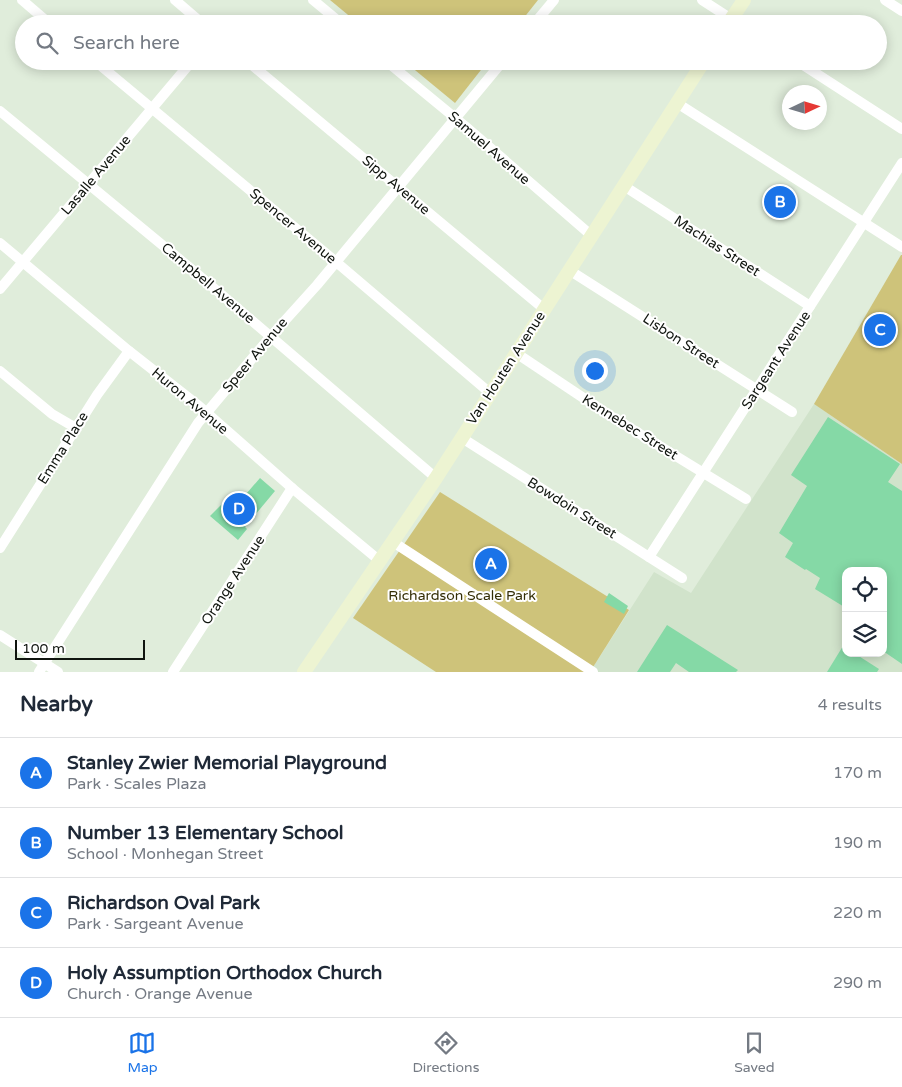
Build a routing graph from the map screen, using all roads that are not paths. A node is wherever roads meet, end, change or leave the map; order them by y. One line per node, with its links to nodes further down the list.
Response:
1 (22, 0): 9 (street)
2 (175, 0): 10 (street)
3 (313, 0): 11 (street)
4 (554, 0): 12 (street)
5 (702, 0): 13 (street)
6 (744, 0): 14 (main road)
7 (885, 0): 8 (street)
8 (902, 11)
9 (40, 15)
10 (192, 15)
11 (331, 15)
12 (542, 15)
13 (723, 15)
14 (736, 15)
15 (107, 70): 23 (street, Spencer Avenue)
16 (185, 70): 23 (street, Lasalle Avenue)
17 (259, 70): 30 (street, Sipp Avenue)
18 (397, 70): 25 (street, Samuel Avenue)
19 (495, 70): 25 (street, Speer Avenue)
20 (698, 70): 22 (main road, Van Houten Avenue)
21 (811, 70): 26 (street)
22 (677, 103): 29 (main road, Van Houten Avenue); 31 (street)
23 (153, 108): 28 (street, Lasalle Avenue); 35 (street, Spencer Avenue)
24 (0, 111): 28 (street, Campbell Avenue)
25 (455, 118): 30 (street, Speer Avenue); 32 (street, Samuel Avenue)
26 (902, 129)
27 (902, 163): 31 (street, Sargeant Avenue)
28 (88, 185): 36 (street, Lasalle Avenue); 41 (street, Campbell Avenue)
29 (624, 186): 32 (main road, Van Houten Avenue); 39 (street, Machias Street)
30 (398, 187): 35 (street, Speer Avenue); 40 (street, Sipp Avenue)
31 (864, 222): 34 (street); 39 (street, Sargeant Avenue)
32 (592, 236): 37 (main road, Van Houten Avenue)
33 (0, 243): 36 (street, Huron Avenue)
34 (902, 247)
35 (335, 261): 41 (street, Speer Avenue); 46 (street, Spencer Avenue)
36 (23, 262): 38 (street, Lasalle Avenue); 42 (street, Huron Avenue)
37 (569, 270): 40 (main road, Van Houten Avenue); 45 (street, Lisbon Street)
38 (0, 289)
39 (810, 306): 45 (street, Sargeant Avenue)
40 (544, 309): 43 (main road, Van Houten Avenue)
41 (271, 336): 48 (street, Speer Avenue); 52 (street, Campbell Avenue)
42 (129, 351): 48 (street, Huron Avenue); 49 (street, Emma Place)
43 (516, 353): 46 (main road, Van Houten Avenue); 51 (street, Kennebec Street)
44 (0, 372): 49 (street)
45 (756, 390): 47 (street, Lisbon Street); 51 (street, Sargeant Avenue)
46 (490, 393): 50 (main road, Van Houten Avenue)
47 (792, 412)
48 (206, 414): 53 (street, Huron Avenue); 61 (street, Speer Avenue)
49 (76, 428): 56 (street, Emma Place)
50 (462, 438): 52 (main road, Van Houten Avenue); 57 (street, Bowdoin Street)
51 (704, 473): 54 (street, Kennebec Street); 57 (street, Sargeant Avenue)
52 (436, 478): 55 (main road, Van Houten Avenue)
53 (292, 488): 58 (street, Huron Avenue); 63 (street, Orange Avenue)
54 (746, 499)
55 (393, 542): 58 (main road, Van Houten Avenue); 65 (street)
56 (0, 548)
57 (649, 557): 59 (street, Bowdoin Street)
58 (380, 561): 64 (main road, Van Houten Avenue)
59 (682, 578)
60 (0, 635): 61 (street)
61 (42, 668): 62 (street)
62 (58, 672)
63 (173, 672)
64 (304, 672)
65 (593, 672)

